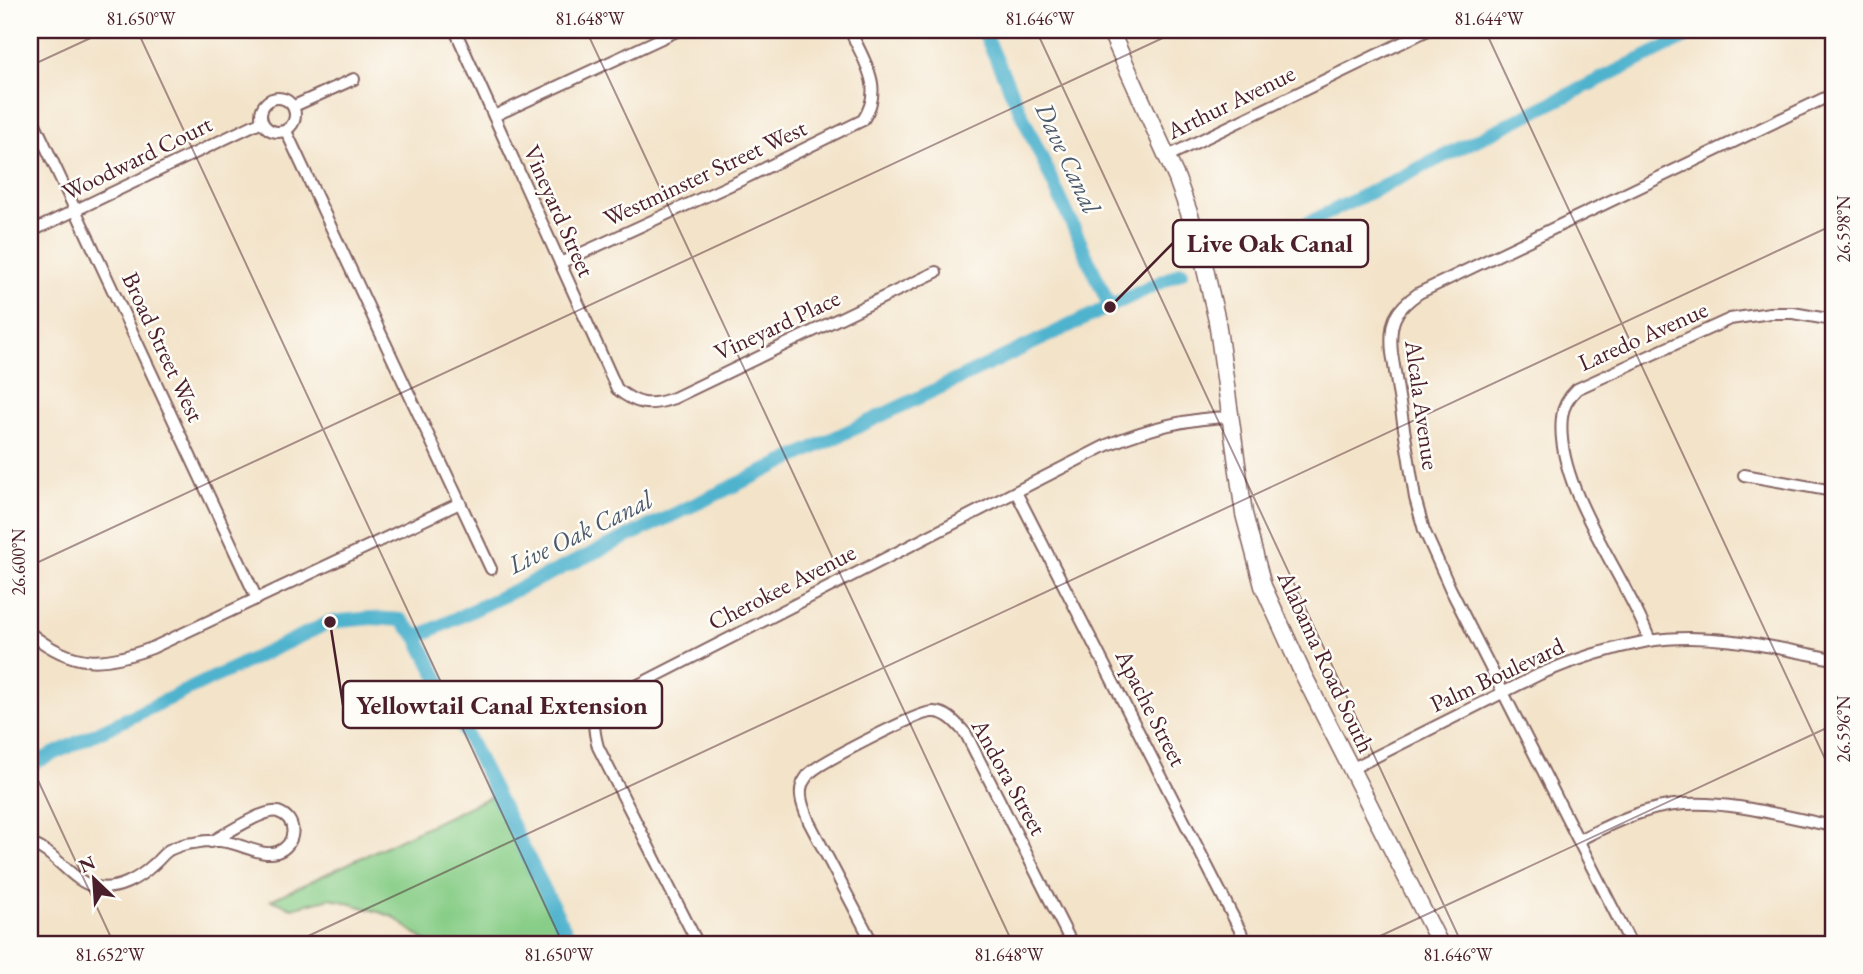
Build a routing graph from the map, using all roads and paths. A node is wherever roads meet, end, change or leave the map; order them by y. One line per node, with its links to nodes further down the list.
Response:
1 (455, 30): 10 (street, Vineyard Street)
2 (679, 30): 10 (street)
3 (850, 30): 16 (street, Westminster Street West)
4 (1110, 30): 13 (street, Alabama Road South)
5 (1428, 30): 13 (street, Arthur Avenue)
6 (354, 79): 8 (street)
7 (1833, 94): 30 (street, Alcala Avenue)
8 (294, 106): 11 (street); 12 (street)
9 (30, 113): 14 (street, Broad Street West)
10 (494, 116): 16 (street, Vineyard Street)
11 (262, 121): 12 (street); 14 (street, Woodward Court)
12 (286, 131): 24 (street)
13 (1166, 157): 20 (street, Alabama Road South)
14 (76, 211): 15 (street, Woodward Court); 26 (street, Broad Street West)
15 (30, 232)
16 (560, 263): 19 (street, Vineyard Street)
17 (936, 272): 19 (street, Vineyard Place)
18 (1833, 320): 28 (street, Laredo Avenue)
19 (634, 402)
20 (1230, 416): 23 (street, Cherokee Avenue); 31 (street, Alabama Road South)
21 (1744, 475): 22 (street)
22 (1833, 491)
23 (1016, 492): 36 (street, Cherokee Avenue); 39 (street, Apache Street)
24 (460, 503): 25 (street); 26 (street)
25 (491, 569)
26 (257, 599): 27 (street)
27 (30, 633)
28 (1650, 641): 29 (street, Palm Boulevard); 30 (street, Palm Boulevard)
29 (1833, 659)
30 (1504, 693): 31 (street, Palm Boulevard); 33 (street, Alcala Avenue)
31 (1351, 769): 40 (street, Alabama Road South)
32 (1833, 826): 33 (street)
33 (1579, 840): 41 (street, Alcala Avenue)
34 (211, 842): 34 (street); 35 (street)
35 (30, 844)
36 (698, 944)
37 (873, 944): 38 (street, Andora Street)
38 (1072, 944)
39 (1247, 944)
40 (1440, 944)
41 (1632, 944)

